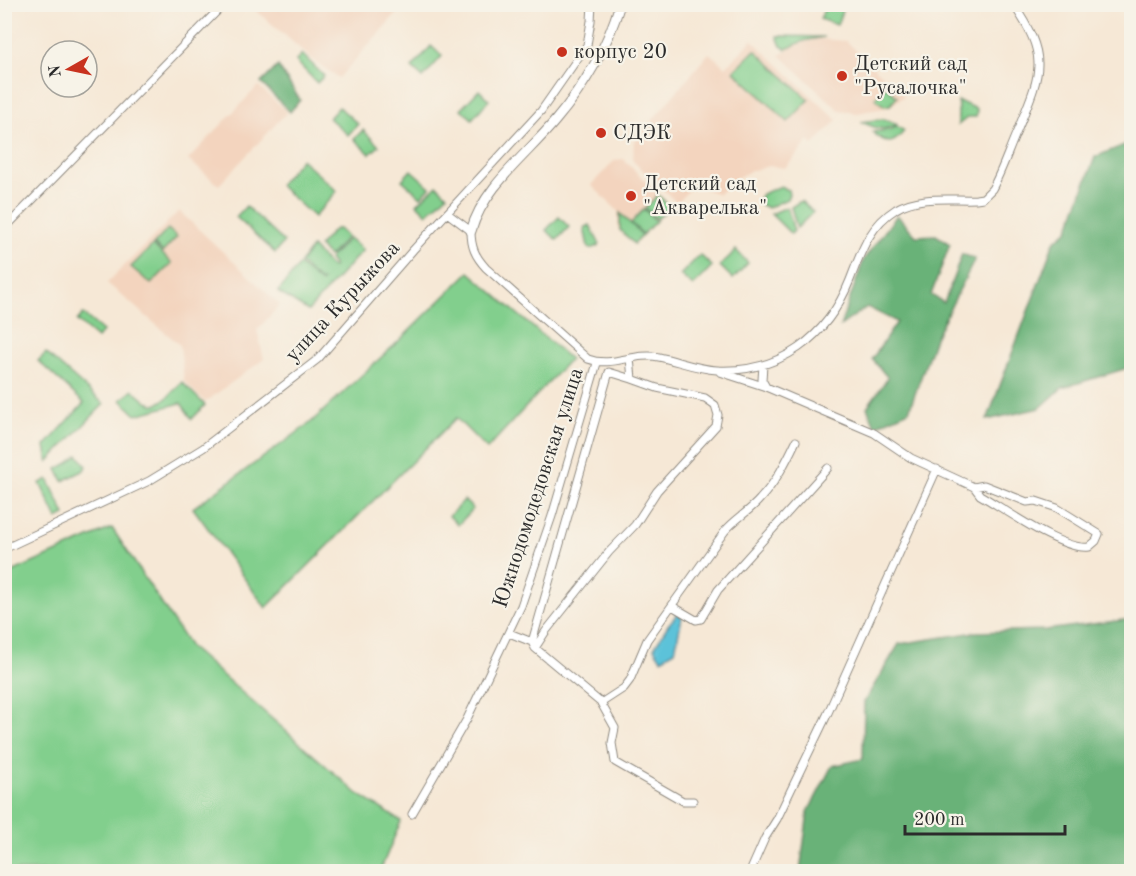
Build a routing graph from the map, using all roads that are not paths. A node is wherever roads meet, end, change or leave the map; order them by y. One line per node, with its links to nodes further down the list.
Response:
1 (225, 4): 6 (street)
2 (592, 4): 5 (street, улица Курыжова)
3 (620, 4): 7 (street)
4 (1013, 4): 10 (street)
5 (447, 213): 7 (street); 18 (street, улица Курыжова)
6 (4, 229)
7 (471, 231): 9 (street)
8 (630, 358): 9 (street); 11 (street); 12 (street)
9 (597, 363): 20 (street, Южнодомодедовская улица)
10 (763, 365): 11 (street); 13 (street)
11 (715, 370): 13 (street)
12 (632, 379): 21 (street); 21 (street)
13 (766, 387): 16 (street)
14 (796, 441): 19 (street)
15 (828, 468): 19 (street)
16 (937, 470): 17 (street); 25 (street)
17 (974, 487): 17 (street)
18 (4, 549)
19 (672, 606): 22 (street)
20 (509, 633): 21 (street); 24 (street, Южнодомодедовская улица)
21 (533, 645): 22 (street)
22 (601, 703): 23 (street)
23 (693, 801)
24 (412, 814)
25 (750, 872)

